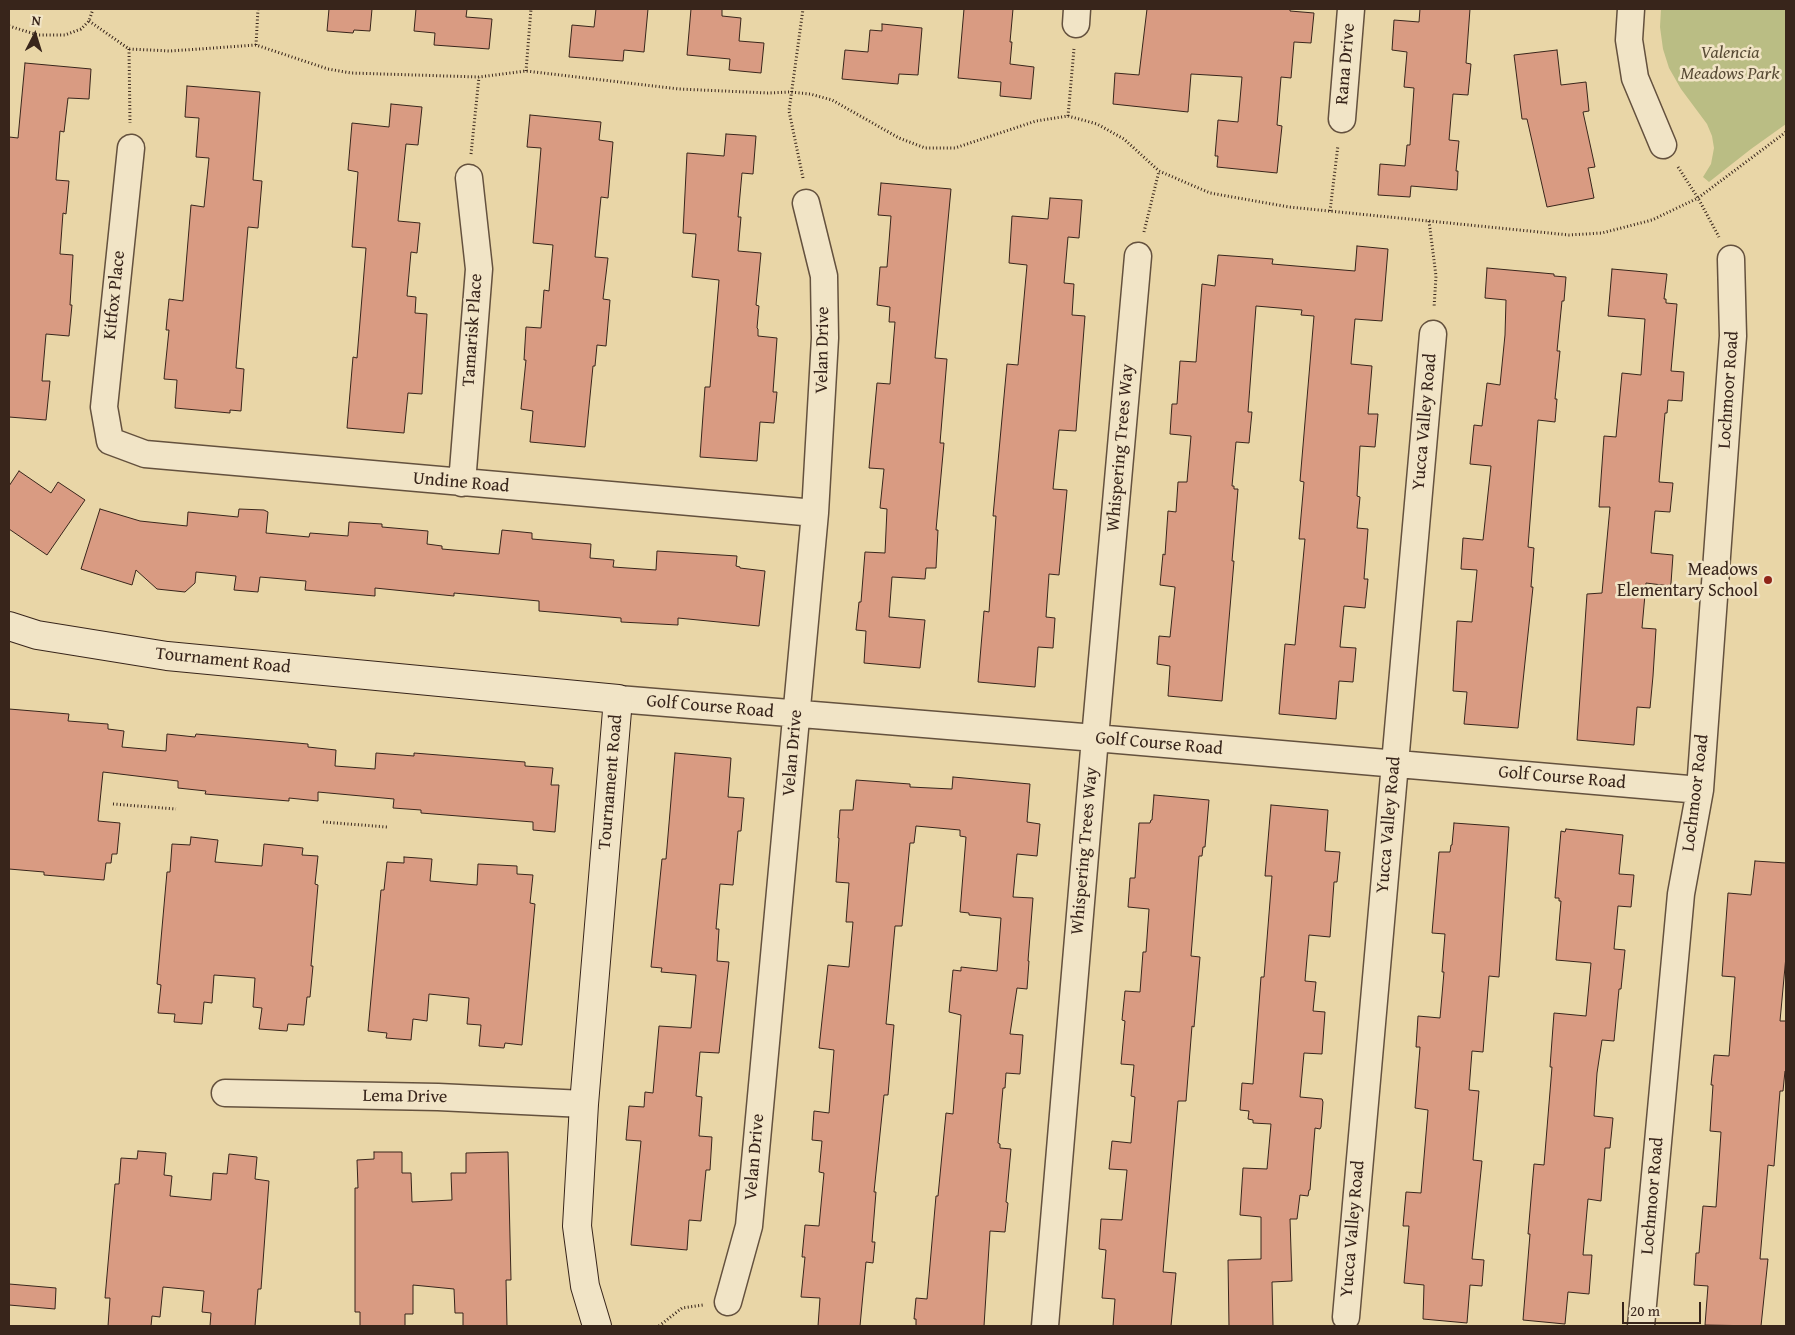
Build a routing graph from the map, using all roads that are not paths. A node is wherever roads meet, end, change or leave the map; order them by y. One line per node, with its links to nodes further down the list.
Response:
1 (1351, 9): 3 (street, Rana Drive)
2 (1631, 9): 4 (street)
3 (1342, 119)
4 (1663, 145)
5 (131, 148): 11 (street, Kitfox Place)
6 (469, 178): 12 (street, Tamarisk Place)
7 (806, 203): 13 (street, Velan Drive)
8 (1138, 256): 17 (street, Whispering Trees Way)
9 (1731, 259): 19 (street, Lochmoor Road)
10 (1432, 334): 18 (street, Yucca Valley Road)
11 (110, 441): 12 (street, Undine Road)
12 (462, 483): 13 (street, Undine Road)
13 (815, 512): 16 (street, Velan Drive)
14 (9, 626): 15 (street, Tournament Road)
15 (618, 699): 16 (street, Golf Course Road); 21 (street, Tournament Road)
16 (796, 715): 17 (street, Golf Course Road); 22 (street, Velan Drive)
17 (1095, 738): 18 (street, Golf Course Road); 25 (street, Whispering Trees Way)
18 (1394, 764): 19 (street, Golf Course Road); 23 (street, Yucca Valley Road)
19 (1700, 790): 26 (street, Lochmoor Road)
20 (225, 1093): 21 (street, Lema Drive)
21 (584, 1104): 24 (street, Tournament Road)
22 (728, 1302)
23 (1346, 1317)
24 (597, 1326)
25 (1045, 1326)
26 (1641, 1326)

